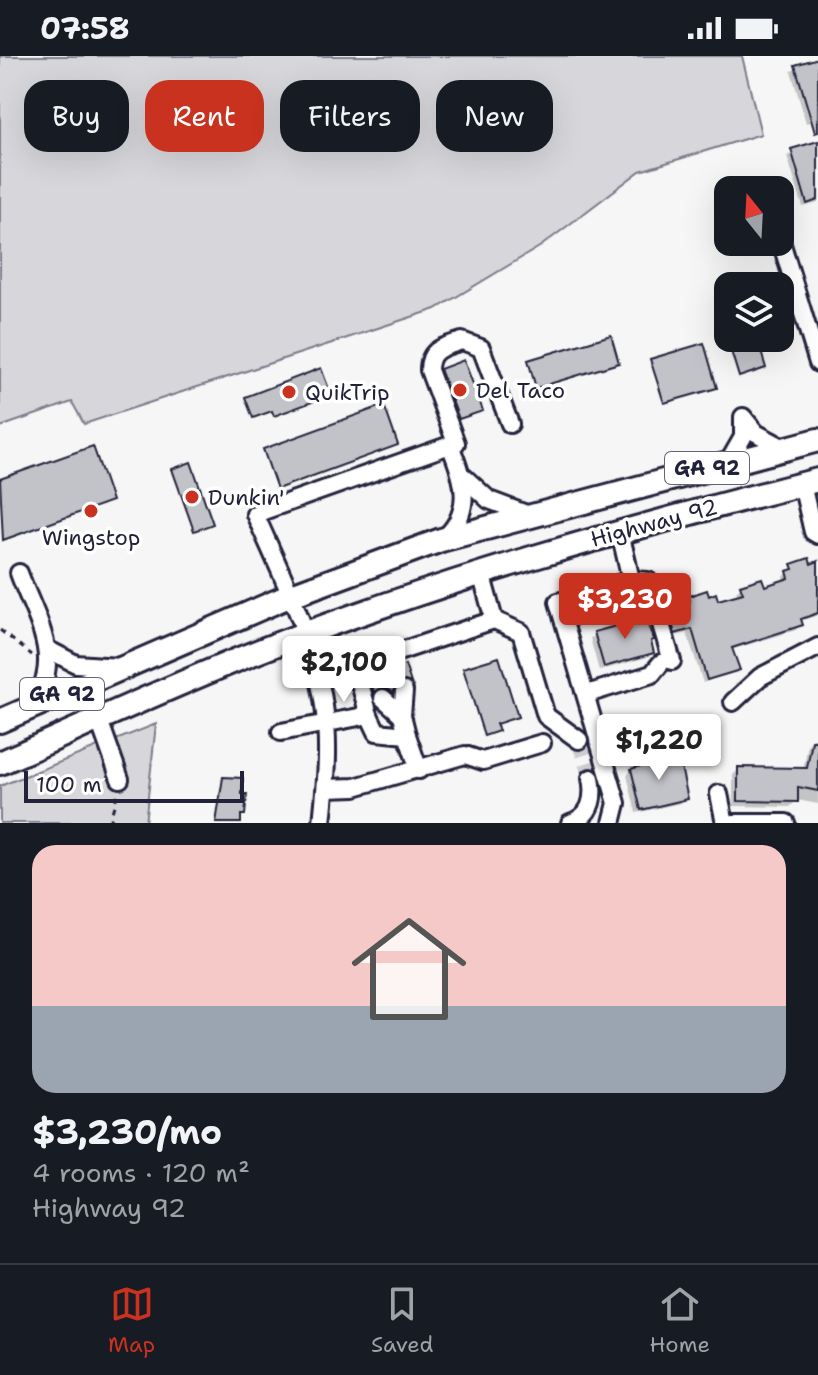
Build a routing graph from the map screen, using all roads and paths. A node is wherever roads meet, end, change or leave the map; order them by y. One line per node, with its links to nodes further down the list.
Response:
1 (785, 256): 2 (street)
2 (818, 363)
3 (510, 424): 5 (street)
4 (818, 440): 6 (main road, Highway 92 / GA 92)
5 (456, 443)
6 (784, 448): 7 (main road, Highway 92 / GA 92); 7 (street)
7 (728, 463): 10 (main road, Highway 92 / GA 92)
8 (463, 476): 10 (street); 13 (street); 17 (street)
9 (810, 482): 11 (main road, Highway 92 / GA 92); 12 (street)
10 (529, 515): 13 (main road, Highway 92 / GA 92)
11 (620, 532): 15 (main road, Highway 92 / GA 92); 16 (street)
12 (818, 535)
13 (441, 540): 17 (main road, Highway 92 / GA 92)
14 (19, 573): 22 (street)
15 (481, 573): 18 (street); 20 (main road, Highway 92 / GA 92)
16 (631, 580): 25 (street); 25 (street)
17 (289, 596): 20 (street); 23 (main road, Highway 92 / GA 92)
18 (494, 620): 28 (street); 34 (street)
19 (0, 630): 22 (path)
20 (304, 635): 29 (main road, Highway 92 / GA 92); 31 (street)
21 (818, 647): 26 (street)
22 (42, 653): 23 (street); 27 (street)
23 (124, 666): 27 (main road, Highway 92 / GA 92)
24 (393, 694): 33 (street)
25 (587, 694): 45 (street)
26 (733, 702)
27 (28, 709): 30 (main road, Highway 92 / GA 92)
28 (369, 715): 31 (street); 33 (street)
29 (99, 720): 36 (main road, Highway 92 / GA 92); 39 (street)
30 (0, 721)
31 (326, 724): 32 (street); 40 (street)
32 (281, 732)
33 (407, 735): 37 (street)
34 (579, 740)
35 (542, 743): 37 (street)
36 (6, 760)
37 (419, 770): 40 (street)
38 (591, 778): 44 (street)
39 (120, 779): 42 (path)
40 (326, 788): 43 (street)
41 (719, 794): 46 (street)
42 (110, 823)
43 (322, 823)
44 (570, 823)
45 (612, 823)
46 (725, 823)
47 (733, 823): 48 (street)
48 (786, 823)

